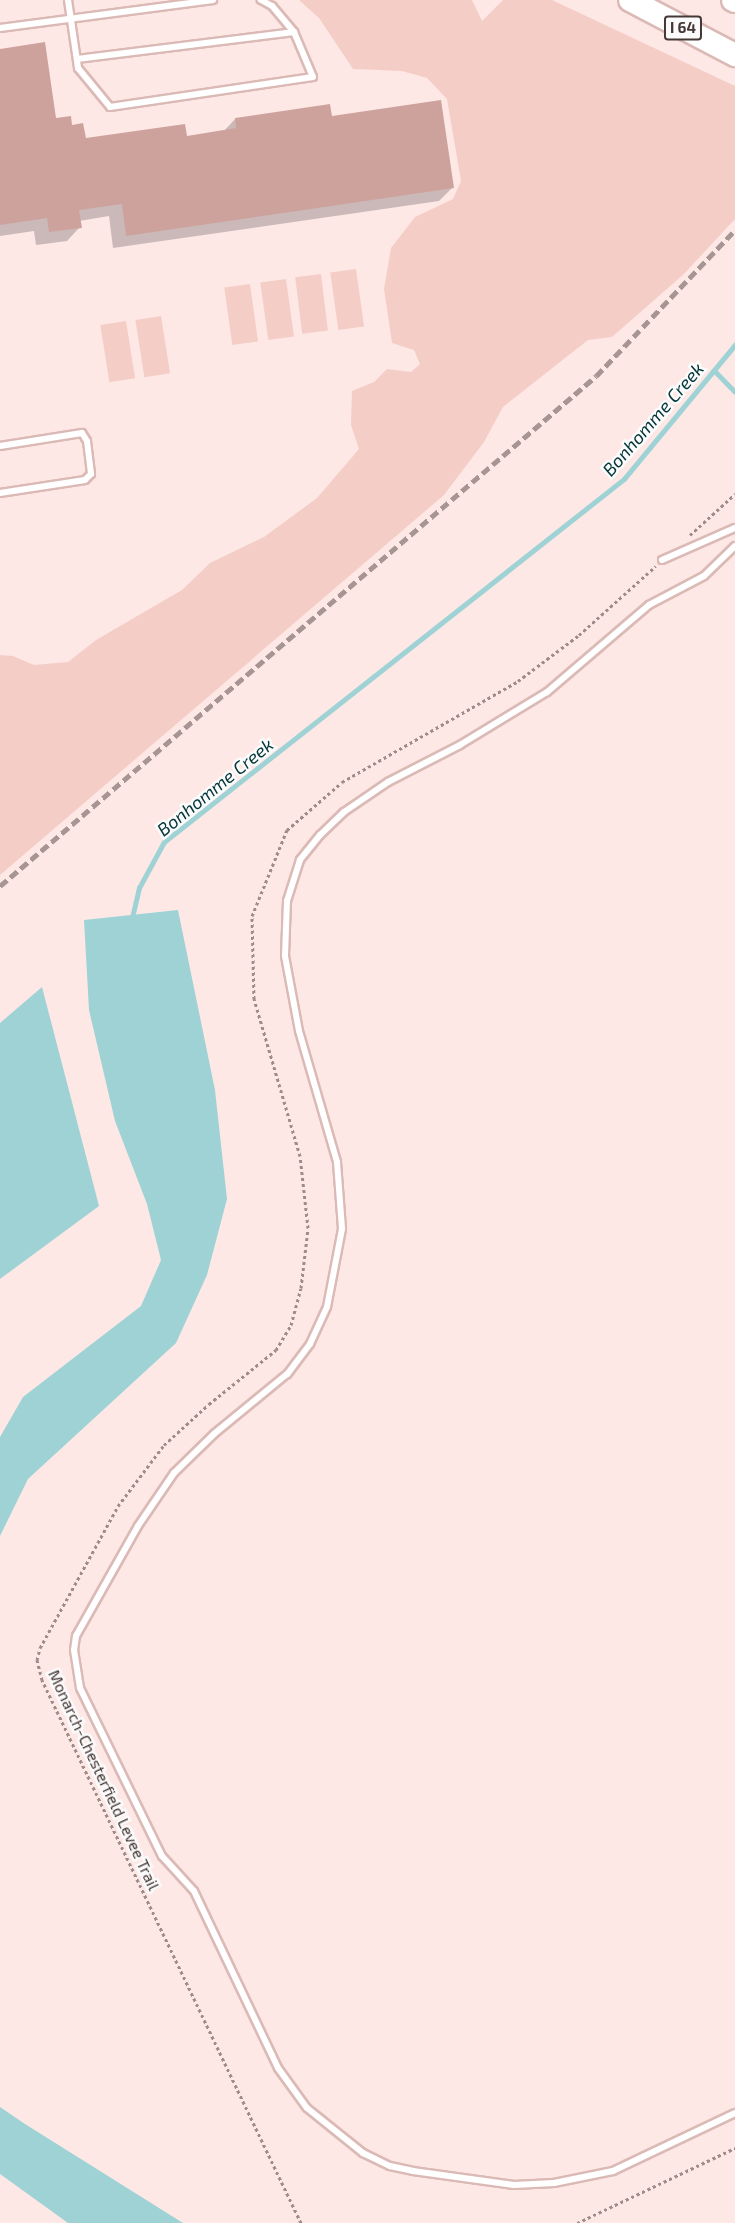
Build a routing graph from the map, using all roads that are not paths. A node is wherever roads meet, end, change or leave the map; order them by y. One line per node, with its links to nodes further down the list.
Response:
1 (68, 0): 5 (lane)
2 (213, 0): 5 (lane)
3 (261, 0): 7 (lane)
4 (630, 0): 8 (highway, I 64)
5 (71, 20): 6 (lane); 9 (lane)
6 (0, 28)
7 (294, 32): 9 (lane); 9 (lane)
8 (735, 56)
9 (77, 59)
10 (0, 446): 11 (lane)
11 (0, 493)
12 (735, 528): 14 (lane)
13 (735, 546): 15 (lane)
14 (662, 560)
15 (735, 2113)

